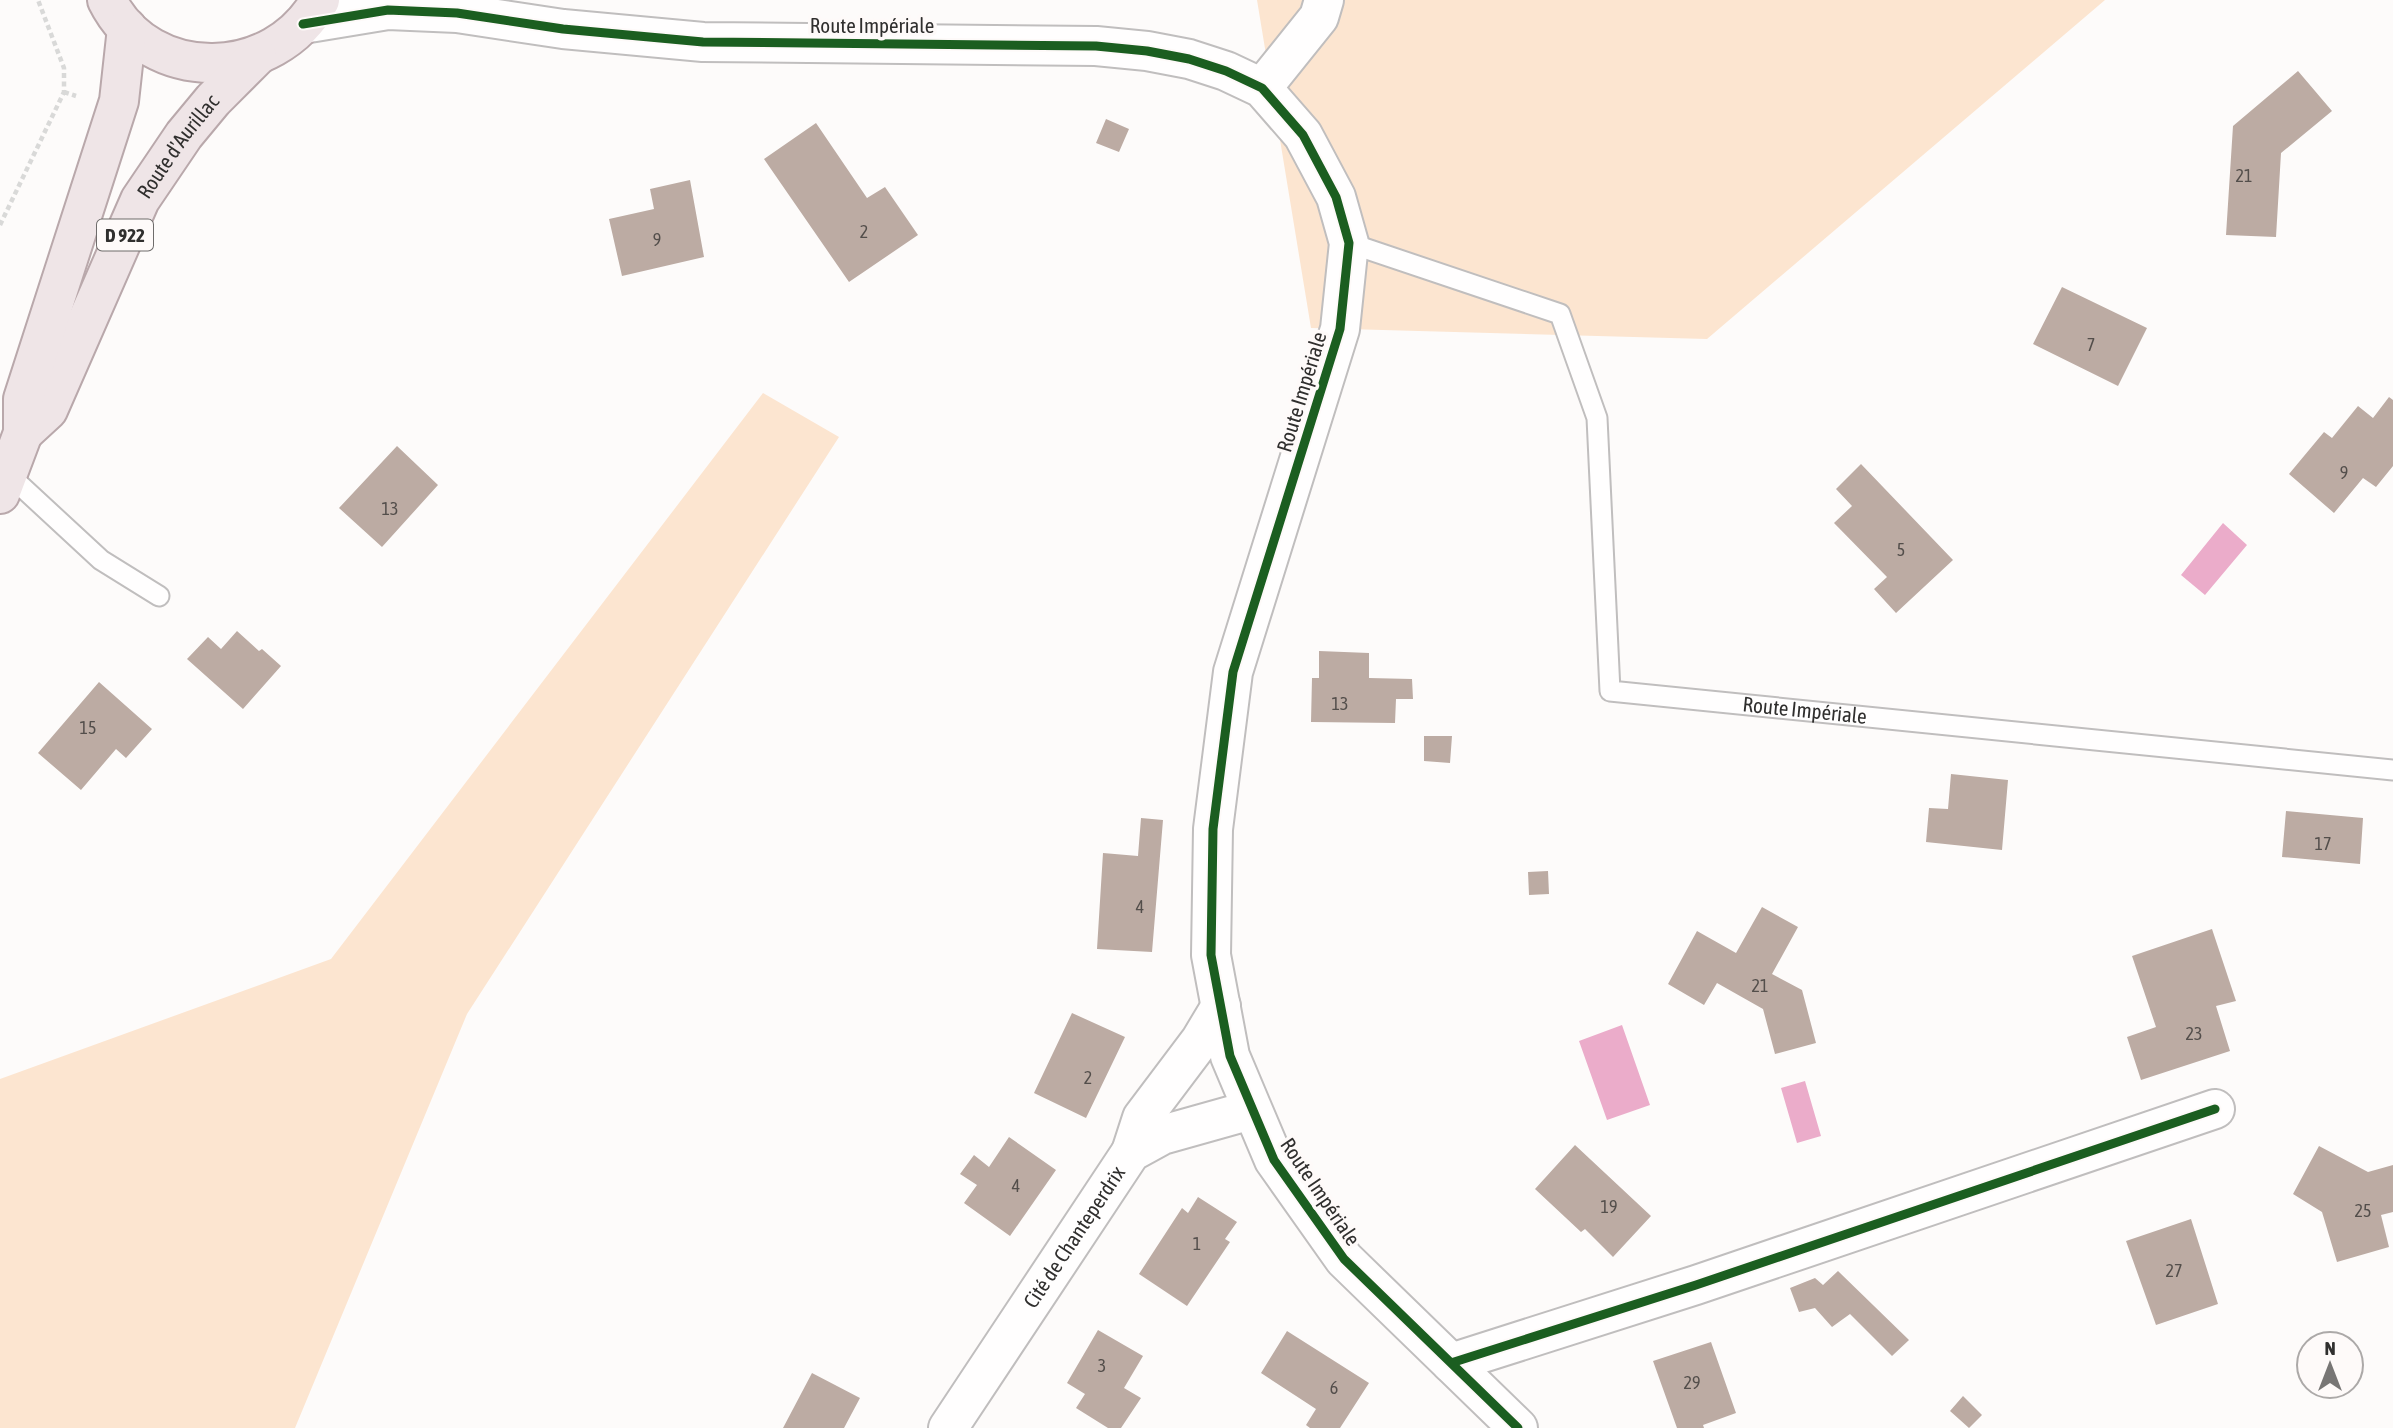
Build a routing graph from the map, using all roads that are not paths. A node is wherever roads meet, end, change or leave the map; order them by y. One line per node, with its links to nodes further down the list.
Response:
1 (1324, 0): 6 (street)
2 (445, 6): 3 (street, Route Impériale); 6 (street, Route Impériale)
3 (312, 12): 5 (main road)
4 (117, 14): 5 (main road); 8 (main road, Route d'Aurillac / D 922)
5 (257, 56): 8 (main road, Route d'Aurillac / D 922)
6 (1262, 88): 7 (street, Route Impériale)
7 (1349, 243): 11 (lane, Route Impériale); 12 (street, Route Impériale)
8 (12, 433): 9 (main road, Route d'Aurillac / D 922)
9 (4, 484): 10 (lane)
10 (159, 596)
11 (2393, 770)
12 (1221, 1006): 14 (street, Route Impériale); 15 (street)
13 (2215, 1109): 16 (street)
14 (1251, 1110): 15 (street, Cité de Chanteperdrix); 16 (street, Route Impériale)
15 (1130, 1152): 17 (street, Cité de Chanteperdrix)
16 (1451, 1363): 18 (street, Route Impériale)
17 (948, 1428)
18 (1518, 1428)

